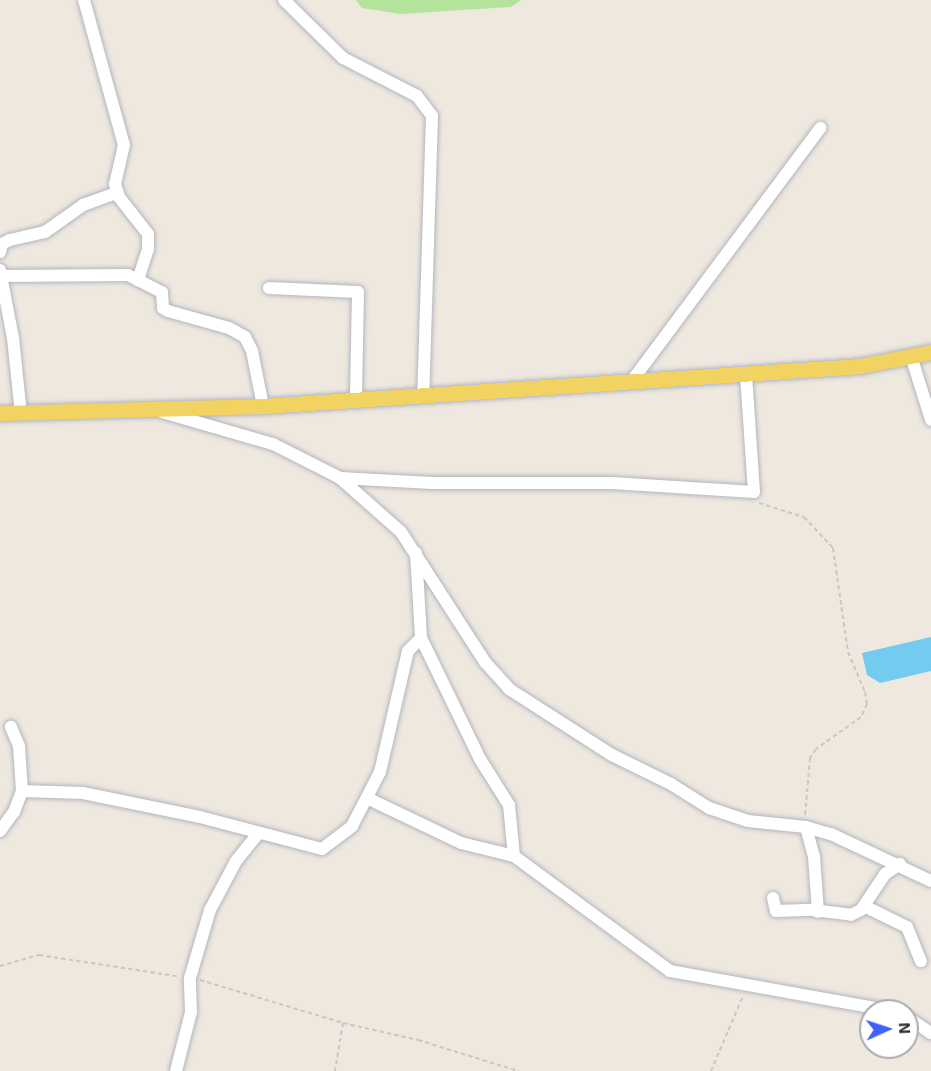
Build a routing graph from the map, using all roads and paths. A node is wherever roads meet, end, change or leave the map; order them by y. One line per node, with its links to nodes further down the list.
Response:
1 (84, 0): 4 (street)
2 (284, 0): 13 (street)
3 (820, 128): 12 (street)
4 (118, 192): 5 (street); 7 (street)
5 (0, 252)
6 (0, 274): 7 (street); 18 (street)
7 (138, 280): 15 (street)
8 (269, 288): 14 (street)
9 (931, 352): 10 (main road)
10 (911, 357): 11 (main road); 19 (street)
11 (747, 374): 12 (main road); 21 (street)
12 (631, 382): 13 (main road)
13 (423, 395): 14 (main road)
14 (356, 399): 15 (main road)
15 (263, 406): 16 (main road)
16 (162, 412): 18 (main road); 20 (street)
17 (0, 413): 18 (main road)
18 (21, 414)
19 (931, 420)
20 (340, 478): 21 (street); 22 (street)
21 (754, 492): 27 (path)
22 (416, 552): 23 (street); 27 (street)
23 (421, 638): 26 (street); 30 (street)
24 (11, 727): 25 (street)
25 (22, 791): 28 (street); 29 (street)
26 (367, 798): 29 (street); 30 (street)
27 (806, 827): 31 (street); 35 (street)
28 (0, 831)
29 (258, 834): 40 (street)
30 (514, 856): 37 (street)
31 (900, 864): 32 (street); 34 (street)
32 (931, 881)
33 (772, 898): 35 (street)
34 (864, 906): 35 (street); 36 (street)
35 (818, 912)
36 (921, 961)
37 (747, 986): 38 (street); 42 (path)
38 (859, 1004)
39 (343, 1023): 41 (path)
40 (176, 1071)
41 (518, 1071)
42 (711, 1071)

